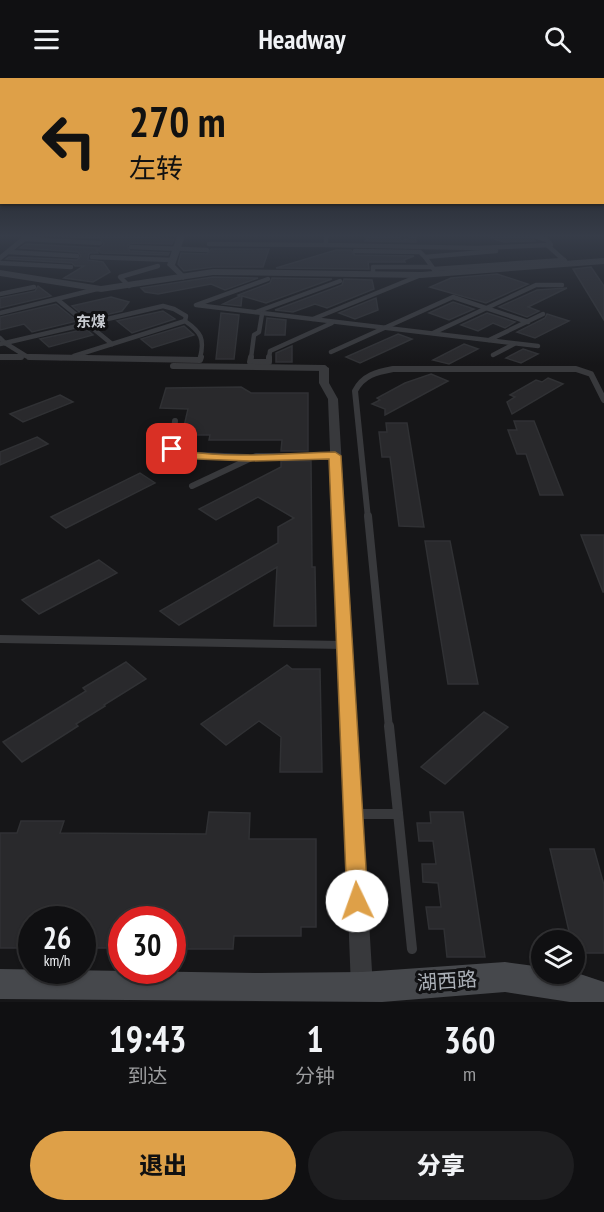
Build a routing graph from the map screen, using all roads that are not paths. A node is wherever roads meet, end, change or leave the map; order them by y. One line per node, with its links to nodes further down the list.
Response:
1 (37, 279): 10 (street)
2 (122, 279): 8 (lane)
3 (170, 279): 8 (street)
4 (268, 279): 15 (lane)
5 (412, 279): 18 (lane)
6 (340, 280): 15 (lane)
7 (562, 285): 13 (lane)
8 (129, 286): 10 (street)
9 (34, 287): 11 (lane)
10 (97, 289): 12 (lane)
11 (0, 294)
12 (58, 300): 14 (lane); 21 (lane)
13 (486, 308): 20 (lane); 23 (lane); 24 (lane)
14 (0, 313)
15 (254, 313): 16 (lane)
16 (262, 314): 18 (lane); 22 (lane)
17 (543, 314): 20 (lane)
18 (311, 320): 22 (lane)
19 (185, 321): 21 (lane); 29 (lane); 35 (lane)
20 (528, 322): 26 (lane)
21 (87, 323): 28 (lane); 29 (lane)
22 (334, 323): 23 (lane)
23 (383, 328): 24 (lane); 31 (lane)
24 (431, 334): 26 (lane)
25 (0, 338): 28 (lane)
26 (489, 340): 27 (lane)
27 (515, 343): 30 (lane); 32 (lane)
28 (3, 344): 34 (lane)
29 (112, 344): 35 (lane)
30 (537, 346)
31 (331, 352)
32 (493, 355)
33 (0, 357): 34 (lane)
34 (23, 357): 35 (lane)
35 (66, 358)
36 (173, 366): 37 (lane)
37 (324, 368): 40 (street)
38 (604, 400): 46 (lane)
39 (175, 421): 41 (lane)
40 (335, 456): 41 (lane); 44 (street)
41 (250, 457): 42 (lane)
42 (192, 486)
43 (0, 639): 44 (lane)
44 (344, 645): 45 (street)
45 (353, 814): 46 (lane); 49 (street)
46 (398, 814): 47 (lane)
47 (412, 949)
48 (0, 984): 49 (main road, 湖西路)
49 (362, 988): 50 (main road, 湖西路)
50 (604, 998)

